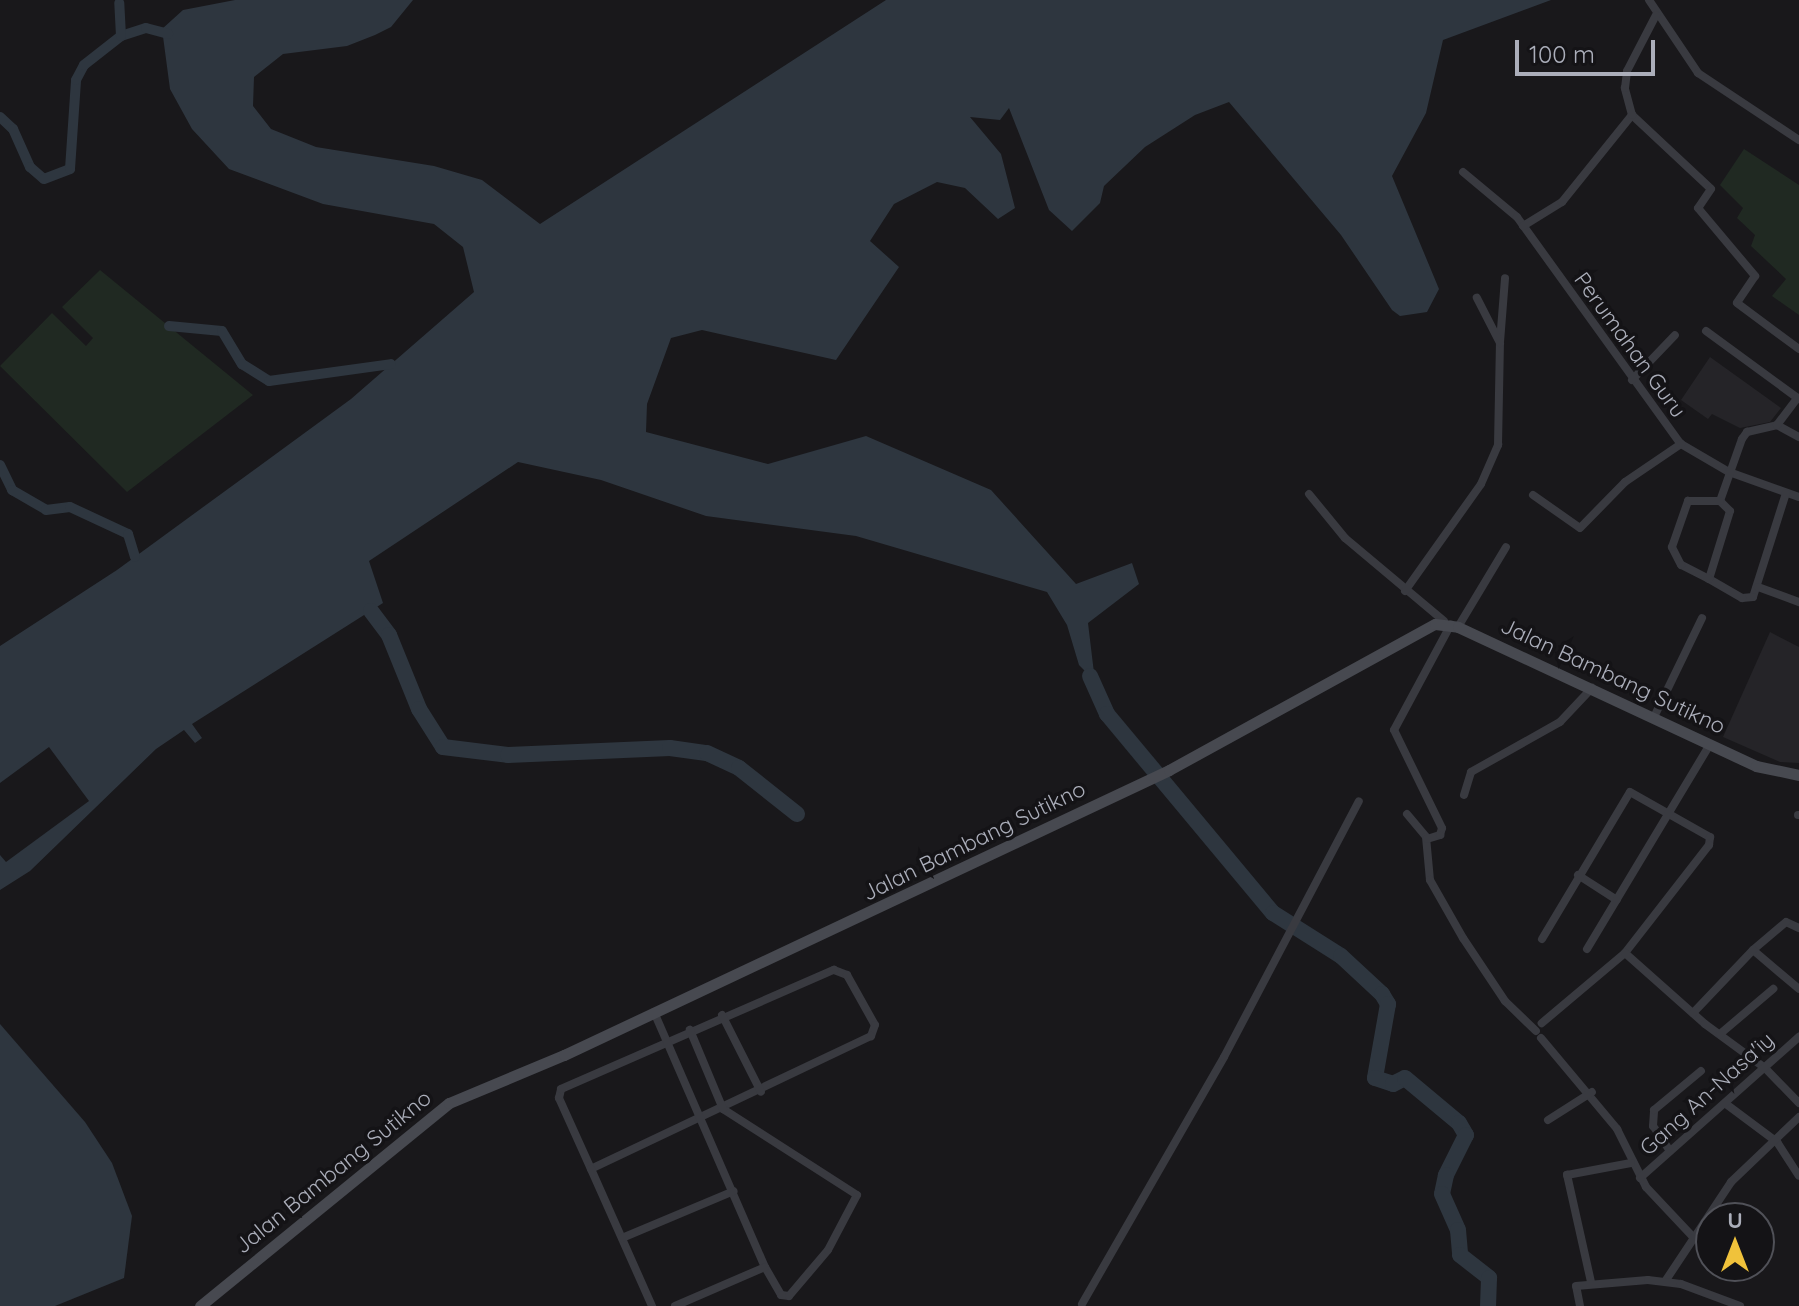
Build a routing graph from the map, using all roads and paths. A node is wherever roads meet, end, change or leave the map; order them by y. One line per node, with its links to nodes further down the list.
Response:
1 (1649, 0): 2 (street)
2 (1656, 15): 3 (street); 4 (street)
3 (1632, 115): 6 (street); 12 (street)
4 (1799, 140)
5 (1463, 172): 6 (street, Perumahan Guru)
6 (1523, 226): 13 (street, Perumahan Guru)
7 (1505, 278): 11 (street)
8 (1477, 298): 11 (street)
9 (1706, 331): 14 (street)
10 (1675, 335): 13 (street)
11 (1500, 343): 27 (street)
12 (1799, 349)
13 (1632, 380): 17 (street, Perumahan Guru)
14 (1798, 398): 15 (street)
15 (1777, 425): 16 (street); 18 (street)
16 (1799, 437)
17 (1681, 444): 18 (street, Perumahan Guru); 21 (street)
18 (1729, 472): 19 (street, Perumahan Guru); 23 (street)
19 (1786, 493): 22 (street, Perumahan Guru); 26 (street)
20 (1309, 494): 27 (street)
21 (1533, 495)
22 (1799, 497)
23 (1720, 501): 25 (street); 25 (street)
24 (1506, 547): 30 (street)
25 (1709, 579): 26 (street)
26 (1758, 587): 28 (street)
27 (1405, 591): 30 (street)
28 (1799, 602)
29 (1702, 618): 32 (street)
30 (1451, 624): 31 (street, Jalan Bambang Sutikno); 39 (street); 49 (street, Jalan Bambang Sutikno)
31 (1592, 688): 32 (street, Jalan Bambang Sutikno); 35 (street)
32 (1654, 717): 33 (street, Jalan Bambang Sutikno)
33 (1710, 744): 34 (street, Jalan Bambang Sutikno); 37 (street)
34 (1799, 775)
35 (1464, 795)
36 (1359, 801): 79 (street)
37 (1671, 811): 40 (street); 41 (street); 46 (street)
38 (1407, 814): 39 (street)
39 (1427, 839): 60 (street)
40 (1578, 875): 41 (street); 43 (street)
41 (1617, 900): 44 (street)
42 (1799, 928): 45 (street)
43 (1542, 939)
44 (1587, 949)
45 (1753, 950): 48 (street); 50 (street)
46 (1625, 953): 50 (street); 52 (street)
47 (1773, 989): 54 (street)
48 (1799, 989)
49 (654, 1012): 56 (street); 80 (street, Jalan Bambang Sutikno)
50 (1693, 1013): 54 (street)
51 (722, 1015): 53 (street); 59 (street); 59 (street)
52 (1542, 1023)
53 (690, 1030): 56 (street); 63 (street)
54 (1720, 1034): 57 (street)
55 (1799, 1037): 57 (street, Gang An-Nasa'iy)
56 (666, 1041): 65 (street); 70 (street)
57 (1765, 1068): 61 (street); 62 (street, Gang An-Nasa'iy)
58 (1701, 1071): 68 (street)
59 (761, 1092): 63 (street)
60 (1592, 1092): 66 (street); 69 (street)
61 (1799, 1103)
62 (1726, 1104): 67 (street); 68 (street, Gang An-Nasa'iy)
63 (723, 1109): 65 (street); 76 (street)
64 (1799, 1117): 67 (street)
65 (698, 1119): 70 (street); 73 (street)
66 (1548, 1120)
67 (1777, 1142): 71 (street); 75 (street)
68 (1670, 1151): 72 (street, Gang An-Nasa'iy)
69 (1631, 1163): 72 (street); 78 (street)
70 (591, 1169): 74 (street)
71 (1799, 1176)
72 (1640, 1178): 75 (street)
73 (734, 1191): 74 (street); 76 (street)
74 (622, 1238): 81 (street)
75 (1694, 1238): 77 (street)
76 (765, 1267): 82 (street)
77 (1666, 1280): 78 (street); 84 (street)
78 (1591, 1282): 83 (street)
79 (1083, 1305)
80 (200, 1306)
81 (652, 1306)
82 (675, 1306)
83 (1580, 1306)
84 (1740, 1306)

